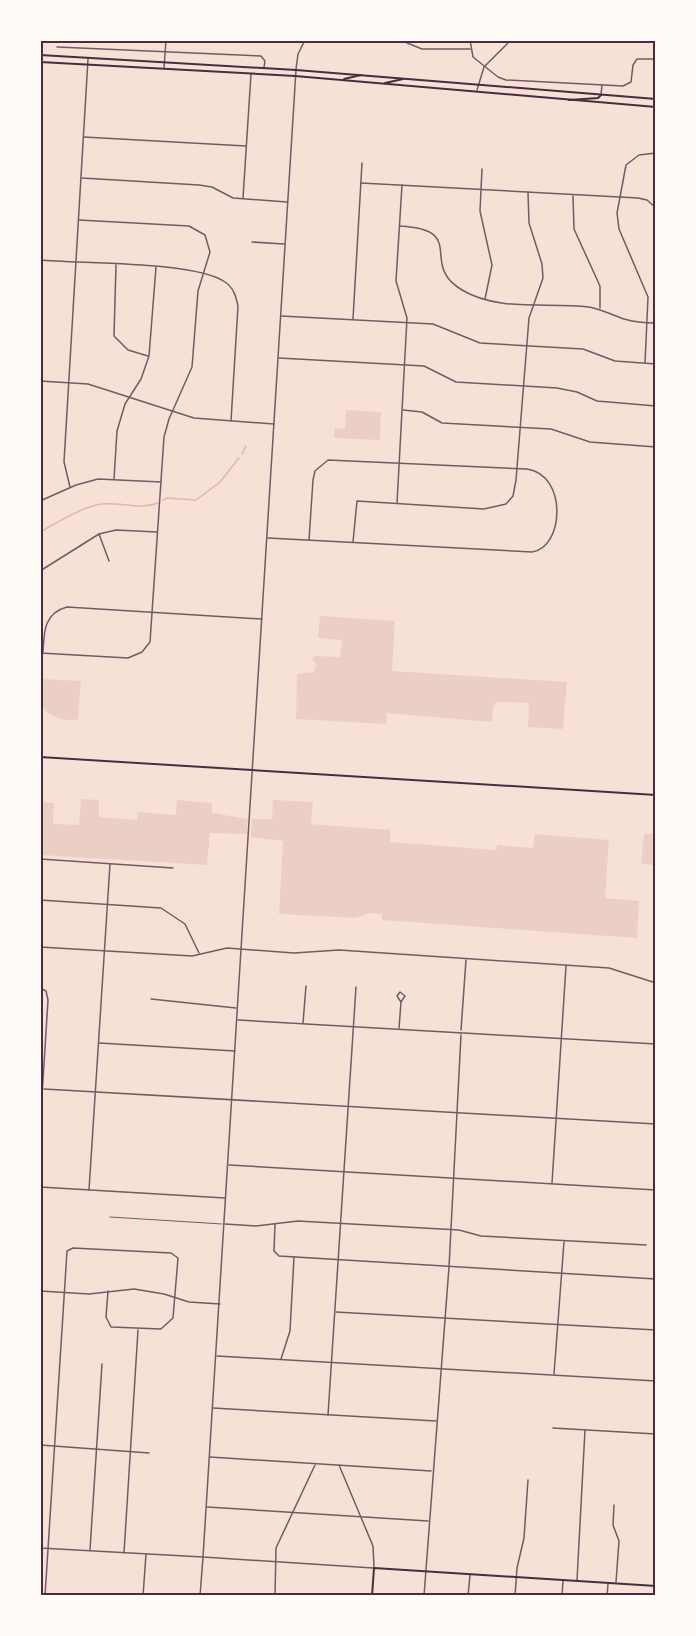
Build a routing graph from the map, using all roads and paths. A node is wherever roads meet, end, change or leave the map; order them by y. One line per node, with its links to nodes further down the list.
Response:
1 (166, 40): 8 (street)
2 (305, 40): 18 (street)
3 (400, 40): 7 (street)
4 (470, 40): 7 (street)
5 (511, 40): 15 (street)
6 (57, 47): 8 (street)
7 (470, 49): 15 (street)
8 (165, 51): 13 (street); 16 (street)
9 (40, 55): 10 (main road)
10 (88, 58): 13 (main road); 14 (street)
11 (656, 59): 26 (street)
12 (40, 62): 14 (main road)
13 (165, 62): 16 (main road); 17 (street)
14 (88, 65): 17 (main road); 32 (street)
15 (484, 67): 25 (street); 26 (street)
16 (264, 68): 18 (main road)
17 (164, 69): 19 (main road)
18 (296, 70): 20 (main road); 21 (street)
19 (251, 74): 21 (main road); 33 (street)
20 (361, 75): 22 (main road); 23 (main road)
21 (295, 76): 23 (main road); 45 (street)
22 (405, 79): 24 (main road); 25 (main road)
23 (339, 80): 24 (main road)
24 (383, 84): 27 (main road)
25 (478, 85): 27 (street); 28 (main road)
26 (602, 85): 28 (street)
27 (477, 92): 30 (main road)
28 (601, 95): 29 (main road); 30 (main road)
29 (656, 99)
30 (568, 100): 31 (main road)
31 (656, 108)
32 (83, 137): 33 (street); 37 (street)
33 (246, 146): 44 (street)
34 (656, 153): 43 (street)
35 (362, 163): 38 (street)
36 (482, 169): 40 (street)
37 (81, 178): 44 (street); 47 (street)
38 (361, 183): 39 (street); 60 (street)
39 (402, 185): 40 (street); 48 (street)
40 (480, 190): 41 (street); 56 (street)
41 (528, 192): 42 (street); 57 (street)
42 (573, 194): 43 (street); 58 (street)
43 (620, 197): 46 (street); 62 (street)
44 (243, 199): 45 (street)
45 (287, 202): 50 (street)
46 (656, 208)
47 (79, 220): 52 (street); 55 (street)
48 (399, 226): 56 (street); 61 (street)
49 (252, 242): 50 (street)
50 (285, 244): 59 (street)
51 (40, 260): 52 (street)
52 (76, 262): 53 (street); 71 (street)
53 (116, 264): 54 (street); 65 (street)
54 (156, 267): 55 (street); 65 (street)
55 (203, 274): 76 (street); 77 (street)
56 (485, 300): 57 (street)
57 (534, 304): 58 (street); 64 (street)
58 (600, 309): 62 (street)
59 (280, 316): 60 (street); 66 (street)
60 (352, 320): 61 (street)
61 (407, 323): 64 (street); 67 (street)
62 (648, 323): 63 (street); 68 (street)
63 (656, 323)
64 (527, 345): 68 (street); 72 (street)
65 (149, 356): 73 (street)
66 (278, 358): 67 (street); 78 (street)
67 (405, 364): 72 (street); 75 (street)
68 (645, 364): 69 (street)
69 (656, 364)
70 (40, 381): 71 (street)
71 (69, 383): 73 (street); 85 (street)
72 (524, 387): 74 (street); 79 (street)
73 (130, 396): 76 (street); 83 (street)
74 (656, 406)
75 (402, 410): 79 (street); 81 (street)
76 (172, 413): 77 (street); 84 (street)
77 (231, 420): 78 (street)
78 (274, 424): 90 (street)
79 (522, 428): 80 (street); 82 (street)
80 (656, 447)
81 (400, 463): 82 (street); 87 (street); 91 (street)
82 (517, 469): 87 (street); 92 (street)
83 (114, 479): 84 (street); 85 (street)
84 (161, 482): 88 (street)
85 (70, 487): 86 (street)
86 (40, 501)
87 (397, 504): 92 (street)
88 (158, 532): 89 (street); 95 (street)
89 (99, 534): 93 (street); 94 (street)
90 (267, 538): 91 (street); 96 (street)
91 (309, 540): 92 (street)
92 (353, 542)
93 (109, 561)
94 (40, 571)
95 (153, 612): 96 (street); 97 (street); 97 (street)
96 (262, 619): 99 (street)
97 (42, 653)
98 (40, 757): 99 (main road)
99 (253, 771): 100 (main road); 107 (street)
100 (656, 795)
101 (40, 859): 102 (street)
102 (110, 864): 103 (street); 105 (street)
103 (173, 868)
104 (40, 900): 105 (street)
105 (107, 904): 108 (street); 109 (street)
106 (40, 947): 108 (street)
107 (241, 950): 109 (street); 110 (street); 118 (street)
108 (103, 951): 109 (street); 125 (street)
109 (199, 954)
110 (466, 958): 111 (street); 123 (street)
111 (566, 965): 112 (street); 124 (street)
112 (656, 983)
113 (306, 986): 120 (street)
114 (356, 987): 121 (street)
115 (40, 988): 128 (street)
116 (151, 999): 118 (street)
117 (401, 1002): 122 (street)
118 (238, 1008): 119 (street)
119 (237, 1020): 120 (street); 127 (street)
120 (303, 1024): 121 (street)
121 (354, 1027): 122 (street); 131 (street)
122 (399, 1029): 123 (street)
123 (461, 1033): 124 (street); 132 (street)
124 (561, 1038): 126 (street); 133 (street)
125 (98, 1043): 127 (street); 129 (street)
126 (656, 1044)
127 (235, 1051): 130 (street)
128 (44, 1089): 129 (street); 135 (street)
129 (95, 1092): 130 (street); 141 (street)
130 (232, 1100): 131 (street); 136 (street)
131 (349, 1107): 132 (street); 137 (street)
132 (456, 1113): 133 (street); 138 (street)
133 (556, 1119): 134 (street); 139 (street)
134 (656, 1124)
135 (40, 1128)
136 (228, 1165): 137 (street); 143 (street)
137 (345, 1172): 138 (street); 145 (street)
138 (452, 1179): 139 (street); 148 (street)
139 (552, 1184): 142 (street)
140 (40, 1186): 141 (street)
141 (89, 1190): 143 (street)
142 (656, 1190)
143 (226, 1198): 146 (street)
144 (110, 1217): 146 (lane)
145 (342, 1223): 147 (street); 148 (street); 152 (street)
146 (224, 1224): 147 (street); 160 (street)
147 (275, 1224): 151 (street)
148 (451, 1230): 149 (street); 153 (street)
149 (564, 1240): 150 (street); 154 (street)
150 (646, 1245)
151 (294, 1257): 152 (street); 167 (street)
152 (338, 1260): 153 (street); 161 (street)
153 (449, 1267): 154 (street); 162 (street)
154 (562, 1273): 155 (street); 163 (street)
155 (656, 1279)
156 (40, 1291): 158 (street)
157 (108, 1291): 158 (street); 159 (street); 164 (street)
158 (64, 1292): 159 (street); 180 (street)
159 (176, 1298): 160 (street); 164 (street)
160 (220, 1304): 166 (street)
161 (335, 1312): 162 (street); 168 (street)
162 (445, 1318): 163 (street); 170 (street)
163 (558, 1324): 165 (street); 171 (street)
164 (138, 1330): 182 (street)
165 (656, 1330)
166 (217, 1356): 167 (street); 173 (street)
167 (281, 1360): 168 (street)
168 (332, 1363): 170 (street); 174 (street)
169 (102, 1364): 181 (street)
170 (440, 1369): 171 (street); 175 (street)
171 (554, 1375): 172 (street)
172 (656, 1381)
173 (213, 1408): 174 (street); 184 (street)
174 (328, 1415): 175 (street)
175 (436, 1421): 187 (street)
176 (553, 1428): 177 (street)
177 (585, 1430): 178 (street); 206 (street)
178 (656, 1434)
179 (40, 1445): 180 (street)
180 (53, 1446): 181 (street); 195 (street)
181 (96, 1449): 182 (street); 196 (street)
182 (130, 1452): 183 (street); 197 (street)
183 (149, 1453)
184 (210, 1457): 185 (street); 190 (street)
185 (316, 1464): 186 (street); 191 (street)
186 (339, 1465): 187 (street); 192 (street)
187 (432, 1471): 193 (street)
188 (528, 1480): 204 (street)
189 (614, 1505): 208 (street)
190 (207, 1507): 191 (street); 199 (street)
191 (292, 1512): 192 (street); 200 (street)
192 (361, 1517): 193 (street); 201 (street)
193 (428, 1521): 202 (street)
194 (40, 1548): 195 (street)
195 (47, 1548): 196 (street); 210 (street)
196 (89, 1551): 197 (street)
197 (124, 1553): 198 (street)
198 (146, 1554): 199 (street); 211 (street)
199 (203, 1557): 200 (street); 212 (street)
200 (274, 1562): 201 (street); 213 (street)
201 (374, 1568): 202 (main road); 214 (main road)
202 (425, 1571): 203 (main road); 215 (street)
203 (470, 1574): 204 (main road); 216 (street)
204 (516, 1577): 205 (main road); 217 (street)
205 (563, 1580): 206 (main road); 218 (street)
206 (576, 1581): 207 (main road)
207 (608, 1583): 208 (main road); 219 (street)
208 (616, 1583): 209 (main road)
209 (656, 1586)
210 (45, 1596)
211 (143, 1596)
212 (200, 1596)
213 (275, 1596)
214 (372, 1596)
215 (423, 1596)
216 (468, 1596)
217 (515, 1596)
218 (562, 1596)
219 (607, 1596)

